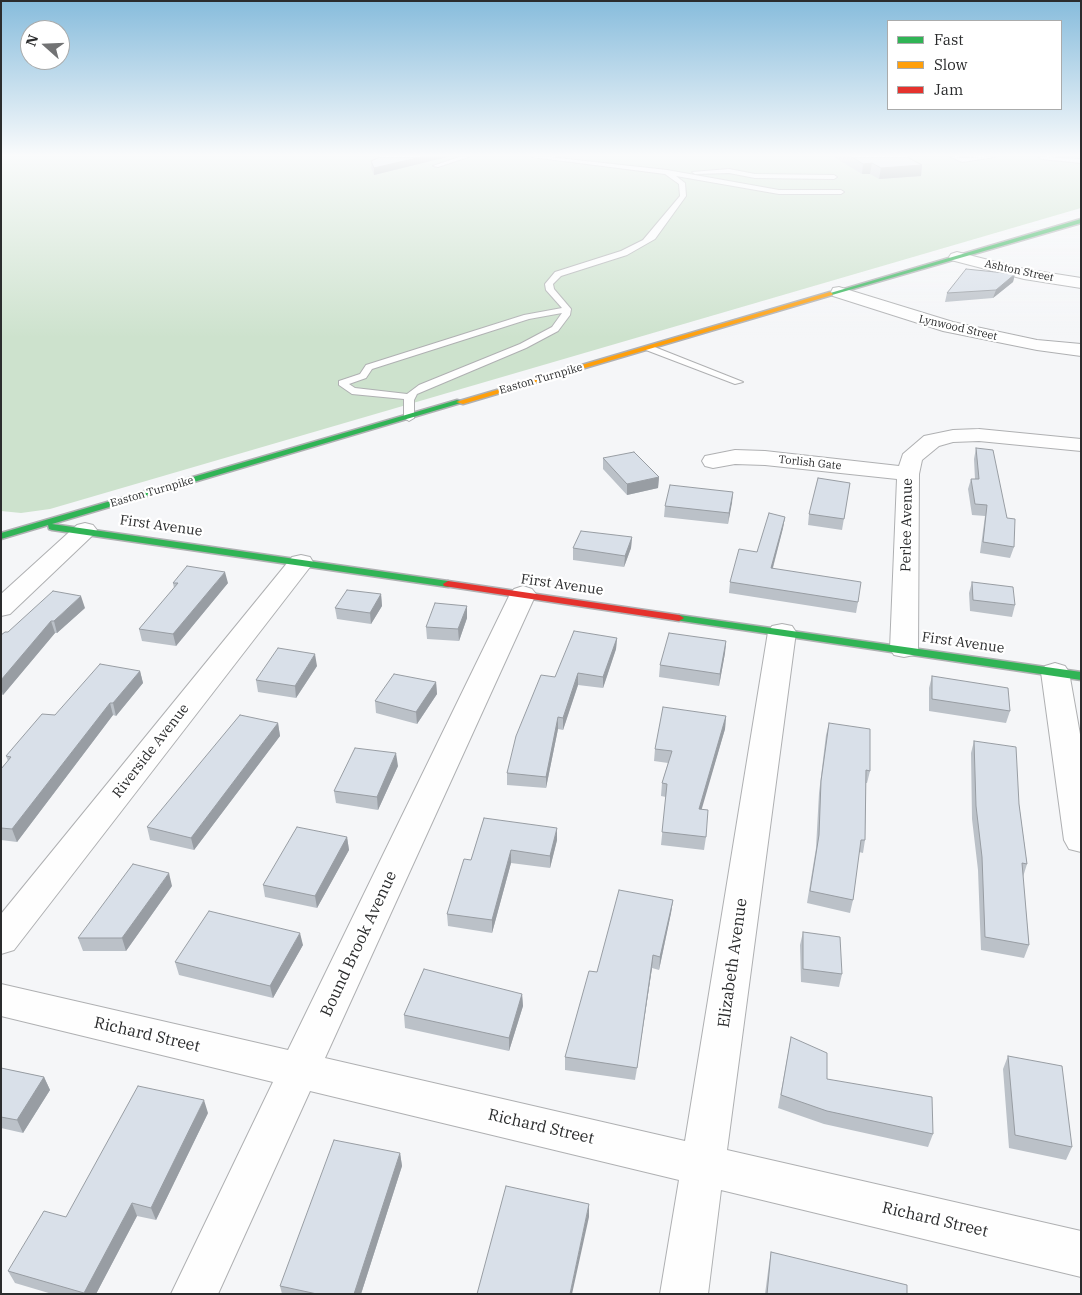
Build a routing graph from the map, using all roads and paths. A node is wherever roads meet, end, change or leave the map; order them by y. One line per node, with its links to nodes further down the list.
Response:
1 (667, 217): 6 (lane)
2 (1081, 221): 3 (main road, Easton Turnpike)
3 (957, 257): 4 (street, Ashton Street); 5 (main road, Easton Turnpike)
4 (1081, 282)
5 (839, 292): 7 (main road, Easton Turnpike); 8 (street, Lynwood Street)
6 (566, 310): 10 (lane); 10 (lane)
7 (649, 348): 9 (lane); 11 (main road, Easton Turnpike)
8 (1081, 350)
9 (738, 382)
10 (410, 397): 11 (lane)
11 (409, 418): 15 (main road, Easton Turnpike)
12 (1081, 445): 14 (street, Perlee Avenue)
13 (713, 461): 14 (street, Torlish Gate)
14 (908, 474): 27 (street, Perlee Avenue)
15 (186, 483): 16 (main road); 18 (main road, Easton Turnpike)
16 (148, 506)
17 (11, 522): 18 (main road, First Avenue)
18 (39, 525): 20 (main road, First Avenue); 21 (main road, Easton Turnpike)
19 (136, 525): 22 (main road)
20 (85, 530): 22 (main road, First Avenue); 25 (street)
21 (1, 536)
22 (155, 540): 23 (main road, First Avenue)
23 (301, 562): 24 (main road, First Avenue); 30 (street, Riverside Avenue)
24 (524, 594): 26 (main road, First Avenue); 32 (street, Bound Brook Avenue)
25 (1, 608)
26 (782, 632): 27 (main road, First Avenue); 33 (street, Elizabeth Avenue)
27 (904, 650): 28 (main road, First Avenue)
28 (1068, 674): 29 (street)
29 (1081, 840)
30 (1, 940)
31 (1, 1000): 32 (street, Richard Street)
32 (299, 1071): 33 (street, Richard Street); 35 (street, Bound Brook Avenue)
33 (704, 1166): 34 (street, Richard Street); 36 (street, Elizabeth Avenue)
34 (1081, 1254)
35 (194, 1294)
36 (684, 1294)

